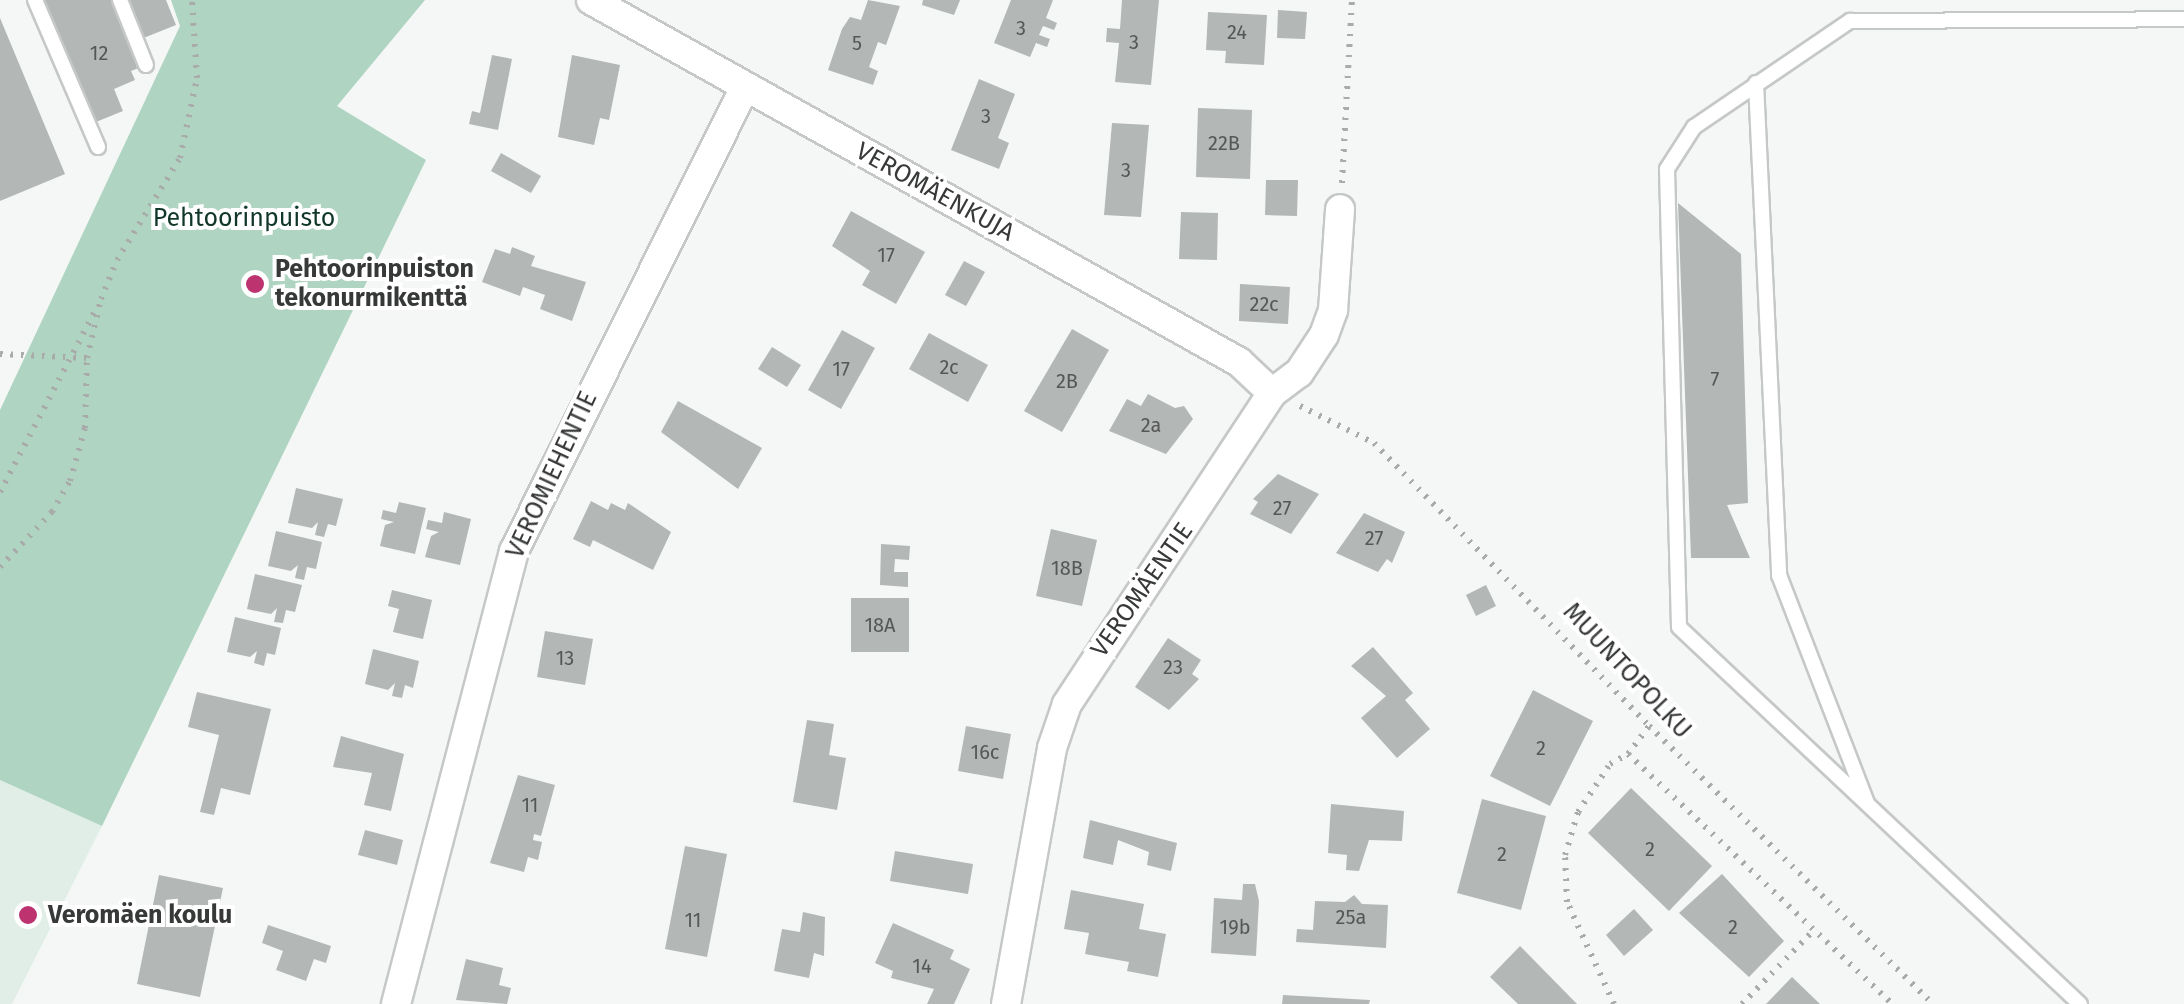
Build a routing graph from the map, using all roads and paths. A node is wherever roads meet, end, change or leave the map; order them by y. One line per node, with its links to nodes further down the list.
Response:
1 (36, 0): 10 (lane)
2 (120, 0): 7 (lane)
3 (192, 0): 12 (path)
4 (592, 0): 9 (street, VEROMÄENKUJA)
5 (1352, 0): 11 (path)
6 (2184, 19): 8 (lane)
7 (146, 64)
8 (1756, 83): 21 (lane); 21 (lane)
9 (745, 87): 16 (street, VEROMÄENKUJA); 23 (street, VEROMIEHENTIE)
10 (98, 146)
11 (1340, 210): 16 (street, VEROMÄENTIE)
12 (101, 298): 14 (path); 15 (path)
13 (0, 354): 14 (path)
14 (71, 356): 15 (path); 17 (path)
15 (87, 358): 18 (path)
16 (1272, 392): 19 (path, MUUNTOPOLKU); 24 (street, VEROMÄENTIE)
17 (0, 492)
18 (0, 567)
19 (1649, 726): 20 (path); 28 (path, MUUNTOPOLKU)
20 (1628, 754): 22 (path); 25 (path)
21 (1869, 808): 29 (lane)
22 (1815, 929): 26 (path); 27 (path)
23 (396, 1004)
24 (1006, 1004)
25 (1614, 1004)
26 (1742, 1004)
27 (1892, 1004)
28 (1933, 1004)
29 (2080, 1004)

